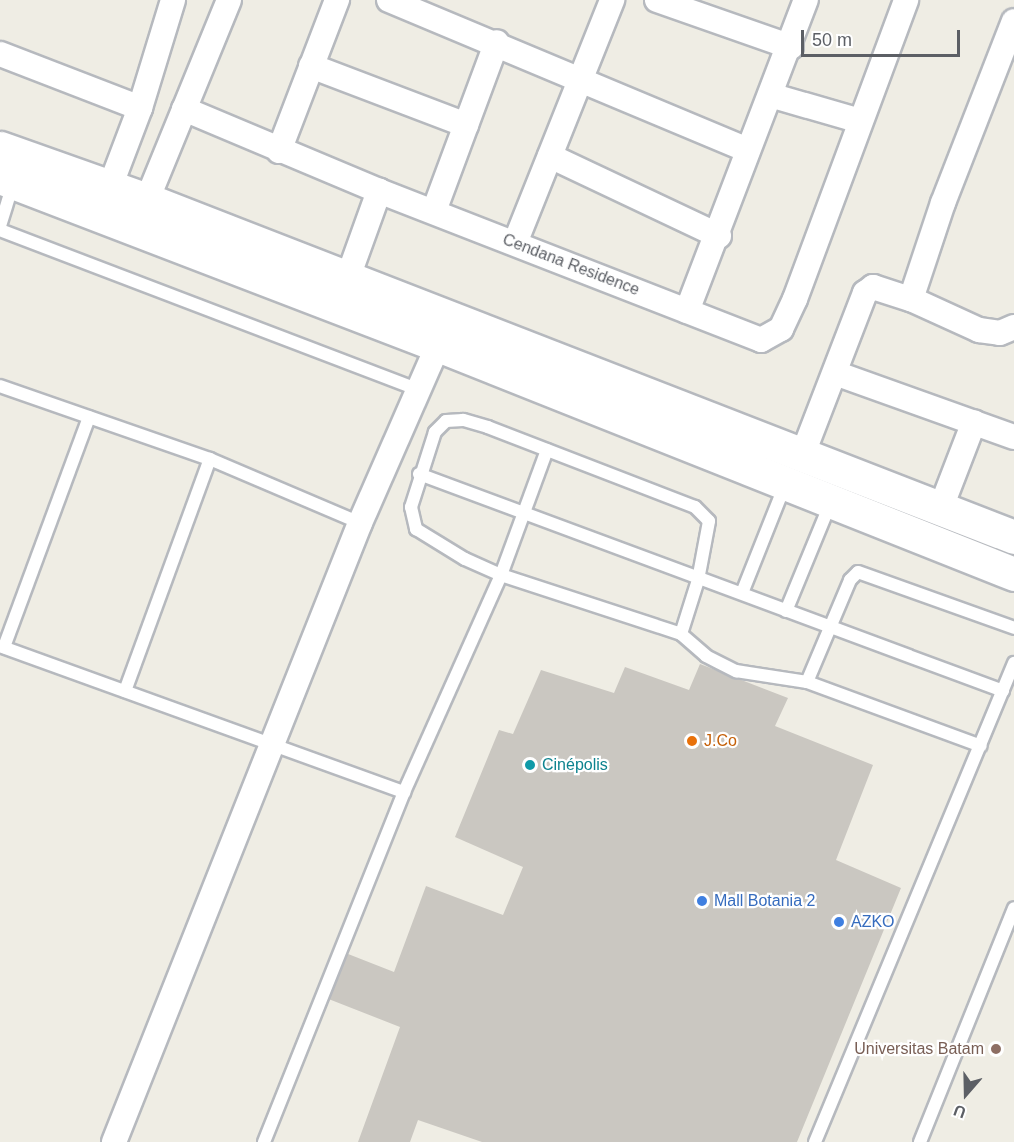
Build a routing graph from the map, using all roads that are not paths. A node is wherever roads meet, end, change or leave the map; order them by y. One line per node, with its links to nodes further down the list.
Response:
1 (229, 0): 18 (street)
2 (337, 0): 14 (street)
3 (389, 0): 10 (street)
4 (612, 0): 15 (street)
5 (657, 0): 11 (street)
6 (806, 0): 11 (street)
7 (906, 0): 19 (street)
8 (164, 2): 17 (street)
9 (1014, 21): 13 (street)
10 (497, 42): 15 (street); 20 (street)
11 (791, 47): 16 (street)
12 (0, 54): 17 (street)
13 (1008, 54): 33 (street)
14 (311, 66): 20 (street); 22 (street)
15 (583, 80): 21 (street); 23 (street)
16 (770, 95): 19 (street); 21 (street)
17 (140, 108): 25 (street)
18 (184, 109): 22 (street, Cendana Residence); 27 (street)
19 (860, 121): 34 (street, Cendana Residence)
20 (466, 125): 28 (street)
21 (748, 150): 30 (street)
22 (279, 151): 26 (street, Cendana Residence)
23 (550, 156): 30 (street); 31 (street)
24 (9, 166): 25 (main road); 29 (lane); 36 (main road)
25 (110, 187): 27 (main road)
26 (379, 191): 28 (street, Cendana Residence); 32 (street)
27 (147, 200): 32 (main road)
28 (434, 211): 31 (street, Cendana Residence)
29 (0, 228): 39 (lane)
30 (719, 236): 34 (street)
31 (515, 243): 34 (street, Cendana Residence)
32 (347, 280): 44 (main road)
33 (911, 299): 35 (street); 37 (street)
34 (687, 310)
35 (1014, 327)
36 (438, 345): 39 (street); 47 (main road)
37 (835, 373): 41 (street); 44 (street)
38 (0, 386): 40 (lane)
39 (418, 390): 51 (street)
40 (89, 417): 45 (lane); 61 (lane)
41 (974, 422): 42 (street); 49 (street)
42 (1014, 437)
43 (547, 450): 46 (lane); 50 (lane); 55 (lane)
44 (802, 456): 49 (main road)
45 (210, 459): 51 (lane); 64 (lane)
46 (419, 474): 50 (lane); 54 (lane)
47 (785, 485): 48 (main road); 56 (lane)
48 (831, 502): 53 (main road); 57 (lane)
49 (940, 510): 52 (main road)
50 (523, 512): 54 (lane); 55 (lane)
51 (360, 523): 66 (street)
52 (1014, 537)
53 (1014, 574)
54 (501, 575): 60 (lane); 68 (lane)
55 (698, 580): 56 (lane); 60 (lane)
56 (742, 593): 57 (lane)
57 (786, 611): 59 (lane)
58 (1014, 628): 59 (lane)
59 (832, 629): 63 (lane); 65 (lane)
60 (681, 634): 63 (lane)
61 (2, 647): 64 (lane)
62 (1014, 663): 65 (lane)
63 (807, 682): 67 (lane)
64 (125, 691): 66 (lane)
65 (1003, 692): 67 (lane)
66 (274, 746): 68 (lane); 70 (street)
67 (981, 746): 72 (lane)
68 (404, 792): 71 (lane)
69 (1014, 908): 73 (lane)
70 (114, 1142)
71 (264, 1142)
72 (815, 1142)
73 (920, 1142)

